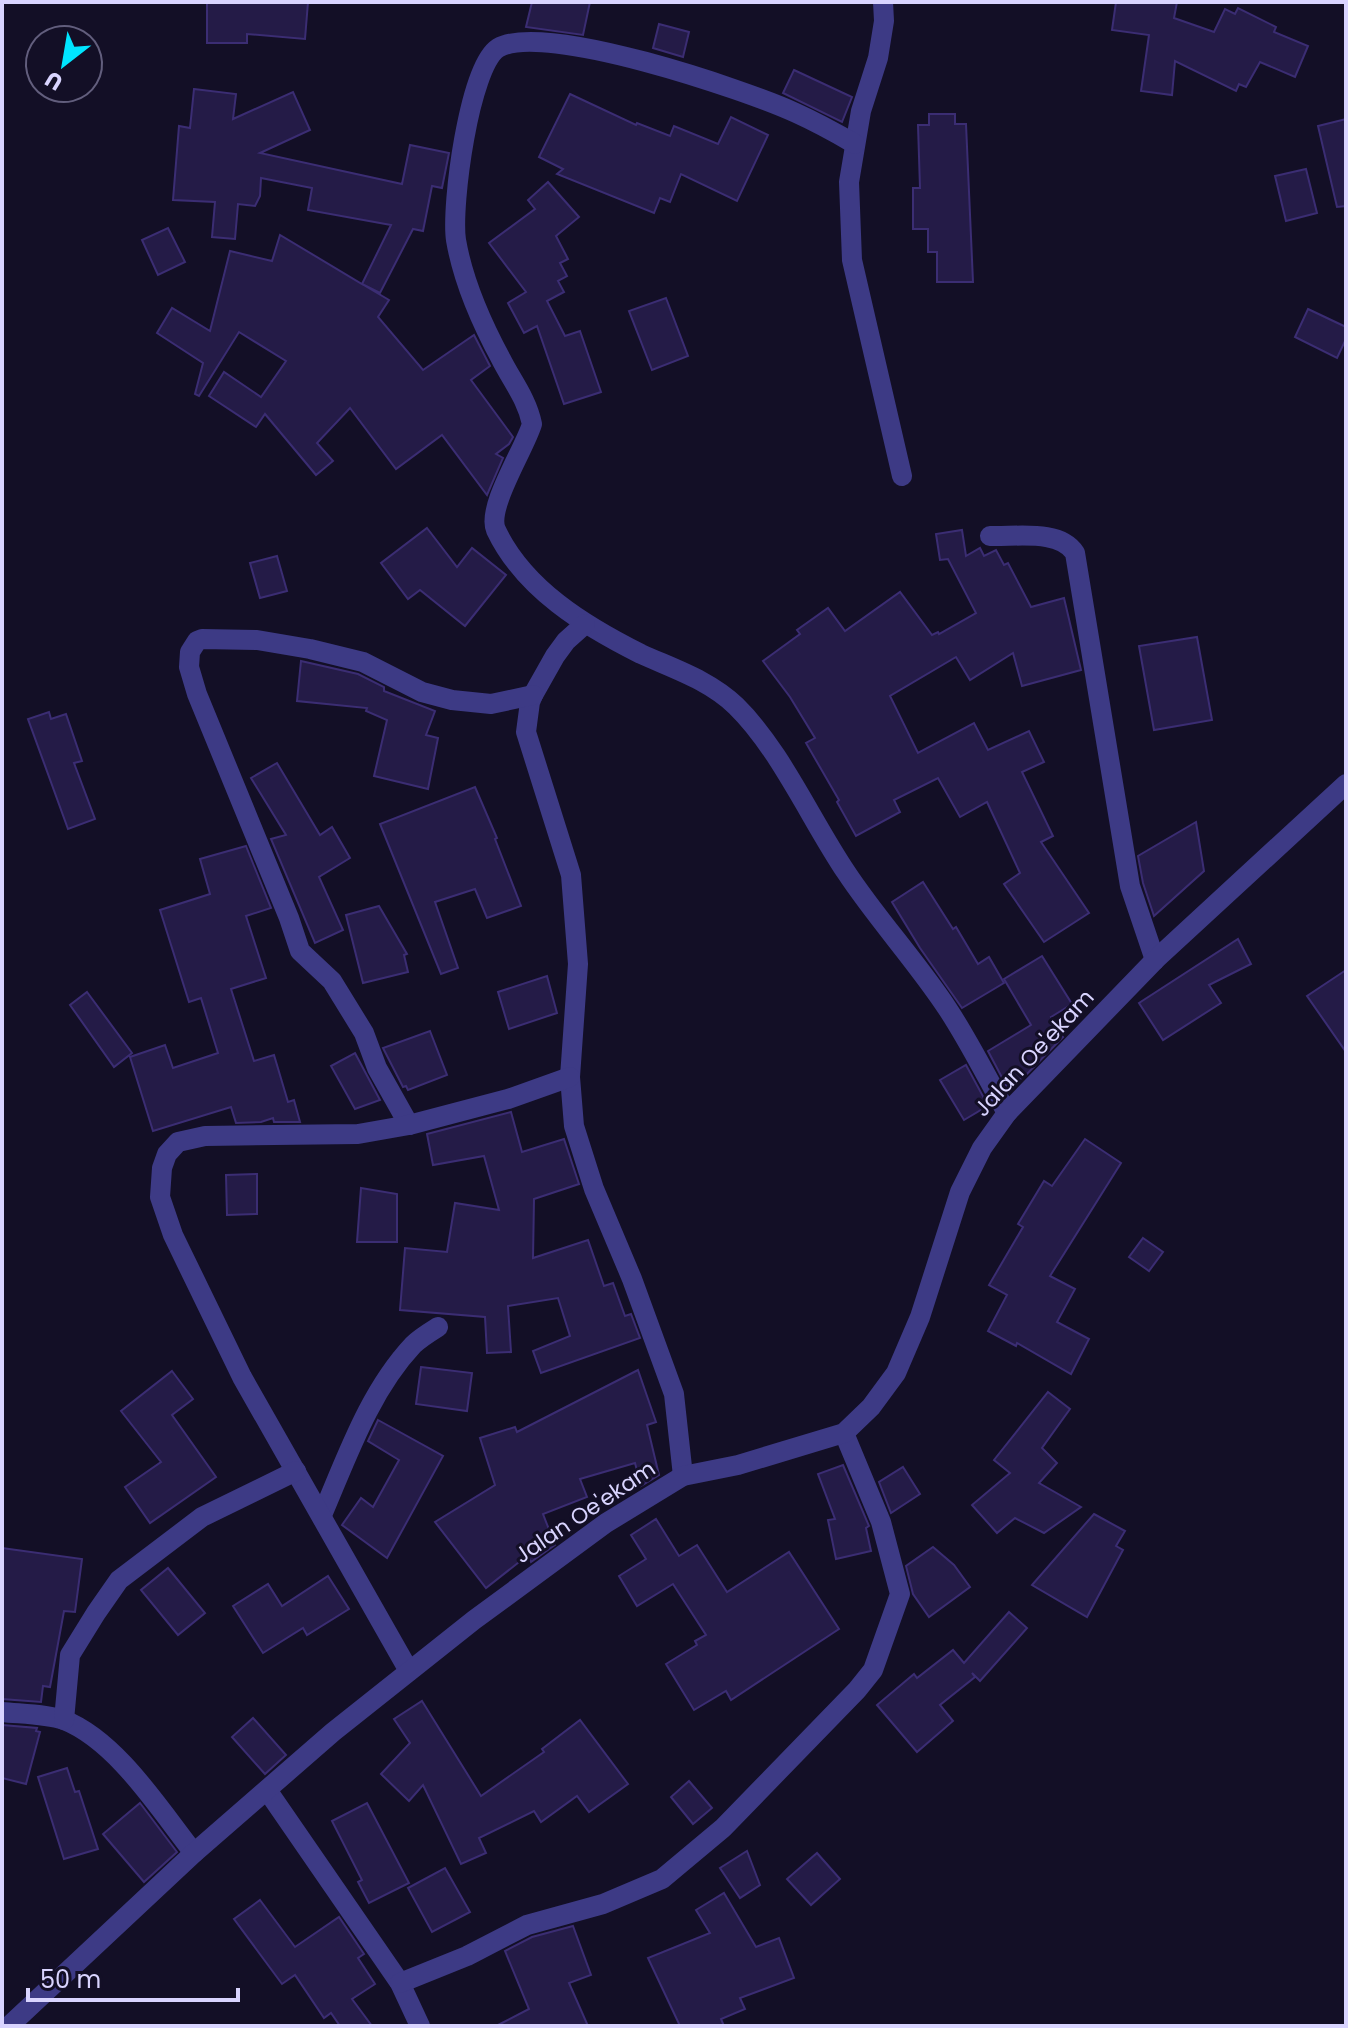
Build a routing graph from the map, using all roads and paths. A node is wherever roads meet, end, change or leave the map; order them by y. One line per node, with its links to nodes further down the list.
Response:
1 (883, 2): 2 (street)
2 (855, 144): 3 (street); 5 (street)
3 (902, 476)
4 (990, 536): 8 (street)
5 (585, 624): 6 (street); 10 (street)
6 (533, 695): 9 (street); 11 (street)
7 (1346, 784): 8 (street, Jalan Oe'ekam)
8 (1155, 960): 10 (street, Jalan Oe'ekam)
9 (570, 1077): 11 (street); 15 (street)
10 (1007, 1113): 13 (street, Jalan Oe'ekam)
11 (409, 1125): 14 (street)
12 (438, 1327): 16 (street)
13 (844, 1433): 15 (street, Jalan Oe'ekam); 22 (street)
14 (296, 1471): 16 (street); 19 (street)
15 (683, 1476): 17 (street, Jalan Oe'ekam)
16 (322, 1515): 17 (street)
17 (409, 1671): 20 (street, Jalan Oe'ekam)
18 (2, 1712): 19 (street)
19 (64, 1720): 21 (street)
20 (267, 1790): 21 (street, Jalan Oe'ekam); 22 (street)
21 (194, 1853): 23 (street, Jalan Oe'ekam)
22 (400, 1983): 24 (street)
23 (9, 2026)
24 (420, 2026)

